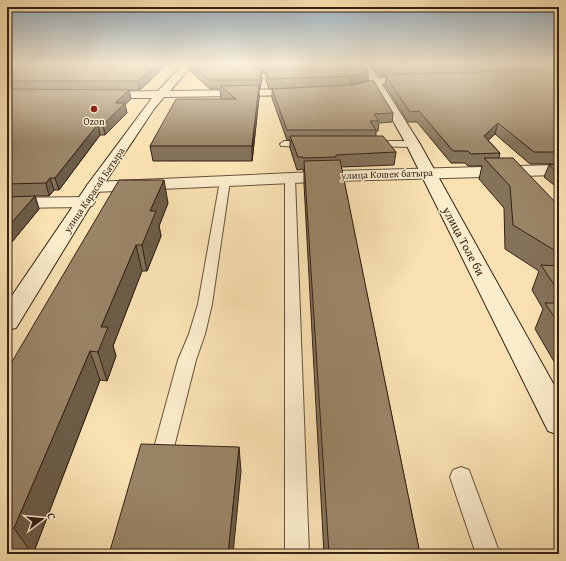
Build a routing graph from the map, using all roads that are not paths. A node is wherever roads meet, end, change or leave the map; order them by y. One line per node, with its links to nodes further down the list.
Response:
1 (164, 90): 4 (street, улица Карасай Батыра)
2 (380, 90): 9 (street, улица Толе би)
3 (317, 91): 4 (street)
4 (160, 94): 5 (street); 14 (street, улица Карасай Батыра)
5 (86, 95)
6 (284, 144): 7 (lane)
7 (315, 144)
8 (362, 144): 9 (lane)
9 (413, 144): 11 (street, улица Толе би)
10 (559, 170): 11 (street, улица Кошек батыра)
11 (428, 173): 12 (street, улица Кошек батыра); 18 (street, улица Толе би)
12 (290, 178): 13 (street, улица Кошек батыра); 21 (lane)
13 (225, 181): 14 (street, улица Кошек батыра); 19 (lane)
14 (94, 187): 15 (street, улица Карасай Батыра)
15 (86, 202): 16 (street); 17 (street, улица Карасай Батыра)
16 (7, 203)
17 (7, 322)
18 (559, 422)
19 (162, 455)
20 (461, 477): 22 (lane)
21 (297, 554)
22 (488, 554)

